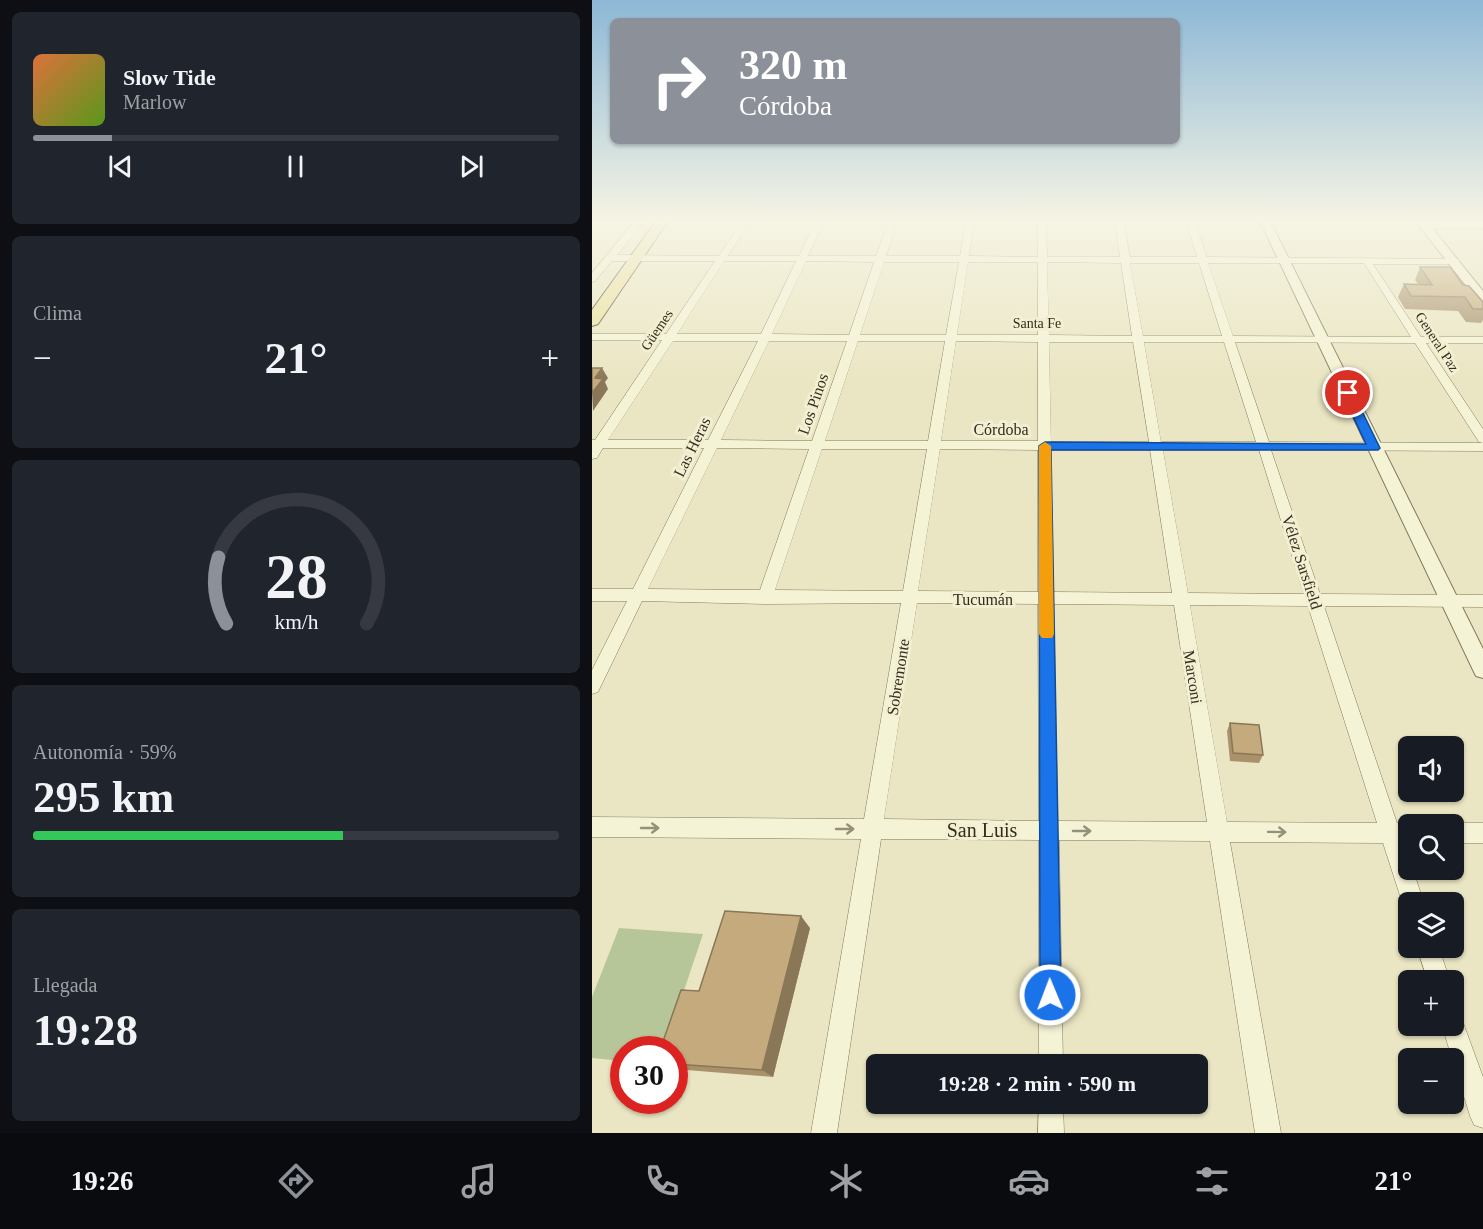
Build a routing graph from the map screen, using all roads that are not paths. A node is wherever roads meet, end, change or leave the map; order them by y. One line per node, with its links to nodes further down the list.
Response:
1 (612, 274): 14 (main road)
2 (616, 274): 15 (main road)
3 (712, 274): 16 (street, Güemes)
4 (795, 274): 17 (street, Las Heras)
5 (875, 274): 19 (street, Los Pinos)
6 (962, 274): 20 (street, Sobremonte)
7 (1042, 274): 21 (street)
8 (1127, 274): 22 (street, Marconi)
9 (1207, 274): 23 (street, Vélez Sarsfield)
10 (1290, 274): 24 (street)
11 (1375, 274): 25 (street, General Paz)
12 (1463, 274): 13 (street)
13 (1483, 299)
14 (592, 301)
15 (592, 321)
16 (671, 336): 17 (street, Santa Fe); 18 (street, Santa Fe); 35 (street, Güemes)
17 (766, 336): 19 (street, Santa Fe); 28 (street, Las Heras)
18 (592, 337)
19 (853, 337): 20 (street, Santa Fe); 29 (street, Los Pinos)
20 (952, 337): 21 (street, Santa Fe); 30 (street, Sobremonte)
21 (1043, 338): 22 (street, Santa Fe); 31 (street)
22 (1138, 338): 23 (street, Santa Fe); 32 (street, Marconi)
23 (1228, 338): 24 (street, Santa Fe); 33 (street, Vélez Sarsfield)
24 (1321, 339): 25 (street, Santa Fe); 36 (street)
25 (1417, 339): 26 (street, Santa Fe); 27 (street, General Paz)
26 (1483, 340)
27 (1483, 439)
28 (712, 444): 29 (street, Córdoba); 35 (street, Córdoba); 38 (street, Las Heras)
29 (817, 445): 30 (street, Córdoba); 39 (street, Los Pinos)
30 (934, 446): 31 (street, Córdoba); 40 (street, Sobremonte)
31 (1045, 446): 32 (street, Córdoba); 41 (street)
32 (1156, 446): 33 (street, Córdoba); 42 (street, Marconi)
33 (1264, 447): 36 (street, Córdoba); 43 (street, Vélez Sarsfield)
34 (1483, 447): 36 (street, Córdoba)
35 (594, 448)
36 (1374, 448): 45 (street)
37 (592, 595): 38 (street, Tucumán)
38 (637, 595): 39 (street, Tucumán); 47 (street, Las Heras)
39 (765, 598): 40 (street, Tucumán)
40 (910, 599): 41 (street, Tucumán); 49 (street, Sobremonte)
41 (1046, 599): 42 (street, Tucumán); 50 (street)
42 (1181, 600): 43 (street, Tucumán); 52 (street, Marconi)
43 (1315, 601): 45 (street, Tucumán); 51 (street, Vélez Sarsfield)
44 (1483, 601): 45 (street, Tucumán)
45 (1449, 602): 46 (street)
46 (1483, 670)
47 (592, 687)
48 (592, 827): 49 (street, San Luis, one-way to 49)
49 (873, 829): 50 (street, San Luis); 60 (street, Sobremonte)
50 (1049, 830): 52 (street, San Luis, one-way to 52); 57 (street)
51 (1398, 830)
52 (1219, 831): 53 (street, San Luis, one-way to 53); 62 (street, Marconi)
53 (1398, 833)
54 (1464, 833): 55 (street)
55 (1483, 833)
56 (1457, 1036): 59 (street)
57 (1051, 1054)
58 (1051, 1114): 61 (street)
59 (1483, 1116)
60 (824, 1133)
61 (1051, 1133)
62 (1268, 1133)

